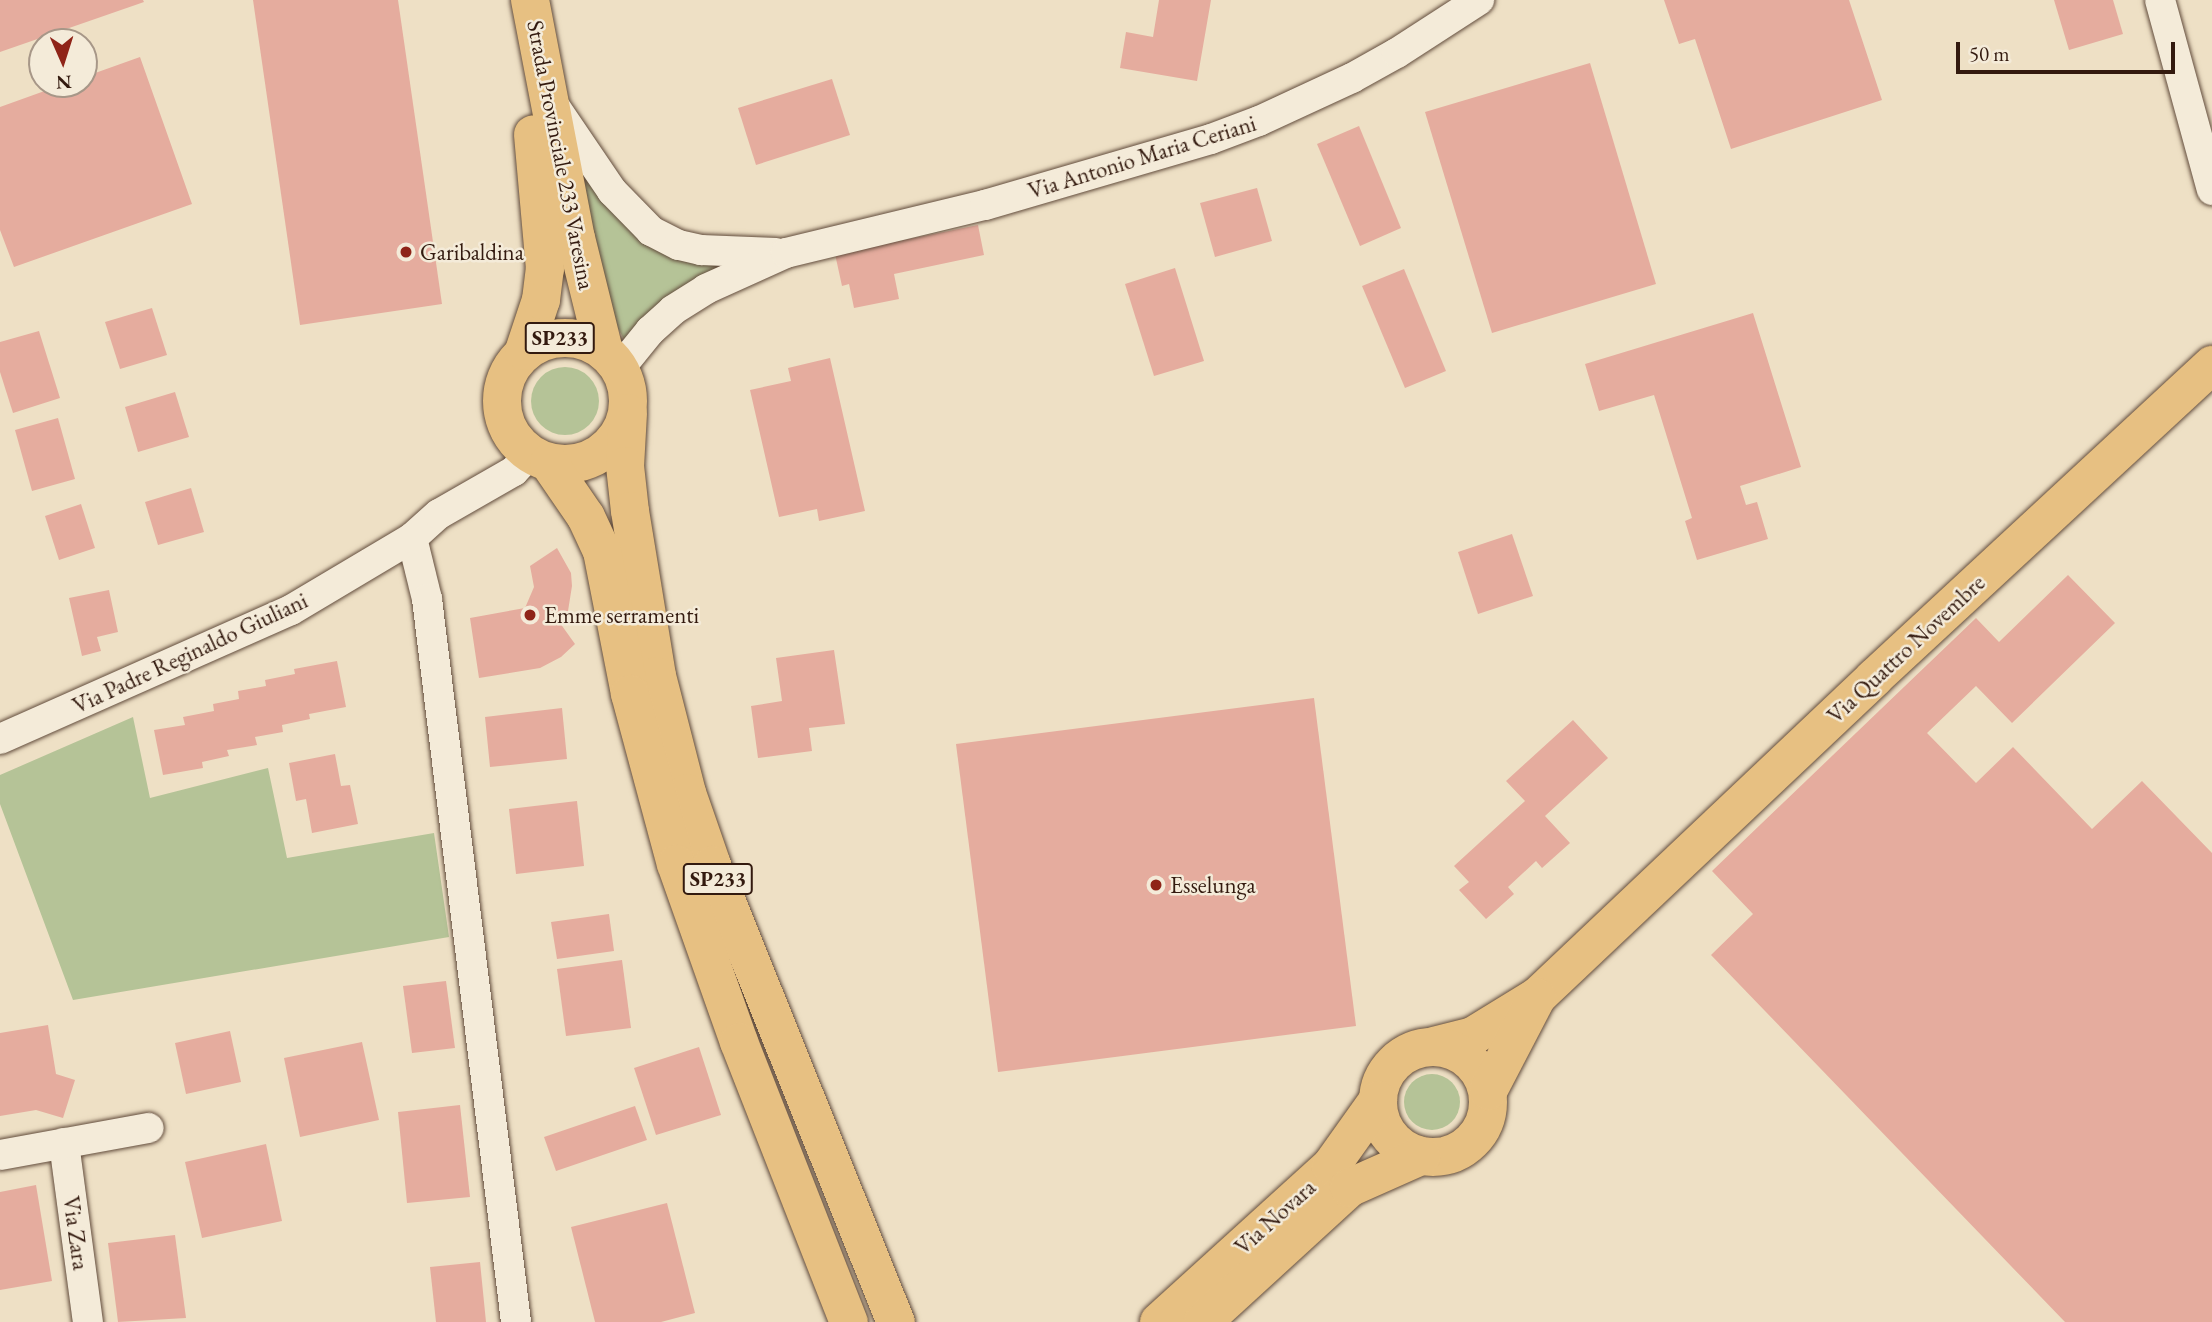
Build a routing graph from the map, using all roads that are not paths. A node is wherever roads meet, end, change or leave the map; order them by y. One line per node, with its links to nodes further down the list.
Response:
1 (522, 0): 8 (main road, Strada Provinciale 233 Varesina / SP233)
2 (530, 0): 5 (main road, Strada Provinciale 233 Varesina / SP233)
3 (1479, 0): 7 (street, Via Antonio Maria Ceriani)
4 (2160, 0): 6 (street)
5 (546, 91): 7 (street); 9 (main road, Strada Provinciale 233 Varesina / SP233)
6 (2212, 190)
7 (786, 253): 9 (street)
8 (524, 351): 9 (main road, SP233); 12 (main road, SP233)
9 (612, 360): 11 (main road, SP233)
10 (2212, 365): 15 (main road, Via Quattro Novembre)
11 (628, 413): 12 (main road); 27 (main road, SP233)
12 (539, 459): 13 (street, Via Padre Reginaldo Giuliani); 26 (main road, SP233)
13 (412, 538): 14 (street, Via Padre Reginaldo Giuliani); 25 (street)
14 (0, 739)
15 (1602, 934): 16 (main road, Via Novara)
16 (1538, 996): 17 (main road, Via Novara); 18 (main road, Via Novara)
17 (1434, 1046): 18 (main road); 19 (main road, Via Novara)
18 (1488, 1091): 23 (main road, Via Novara)
19 (1378, 1100): 23 (main road); 28 (main road, Via Novara)
20 (149, 1128): 21 (street)
21 (64, 1143): 22 (street); 24 (street, Via Zara)
22 (0, 1155)
23 (1421, 1156): 29 (main road, Via Novara)
24 (88, 1322)
25 (516, 1322)
26 (849, 1322)
27 (896, 1322)
28 (1158, 1322)
29 (1203, 1322)

